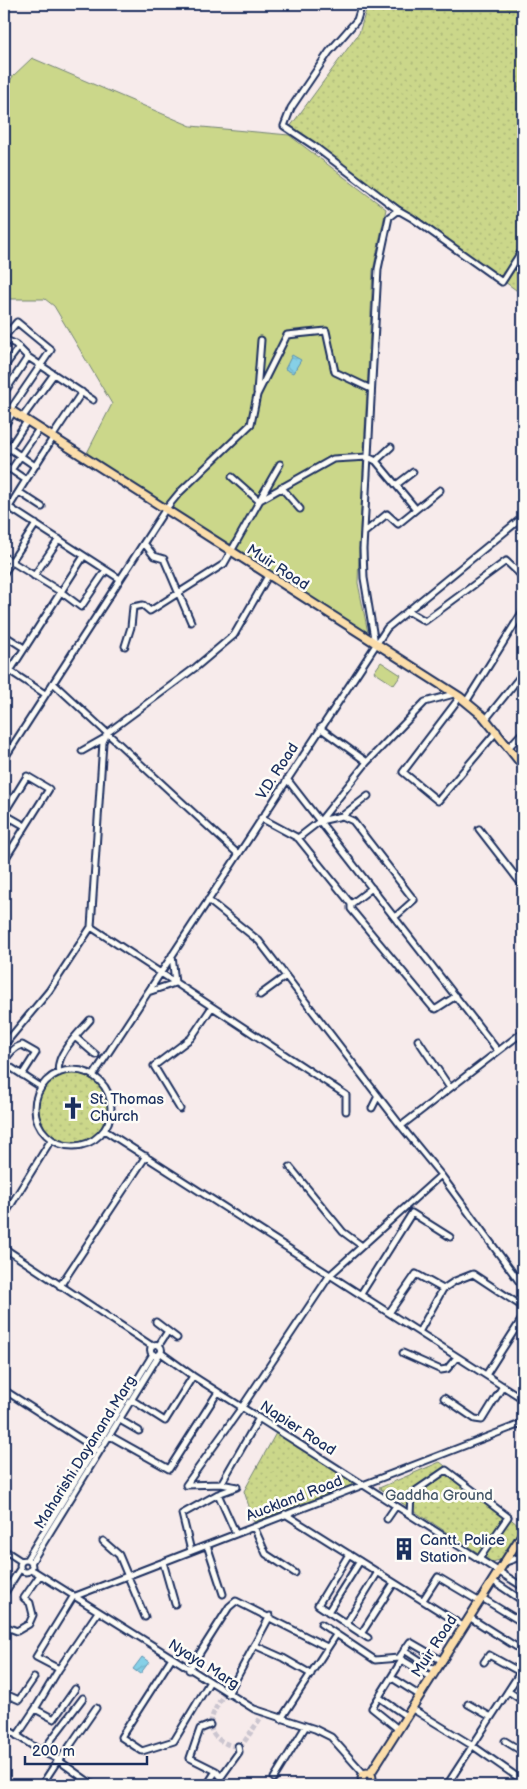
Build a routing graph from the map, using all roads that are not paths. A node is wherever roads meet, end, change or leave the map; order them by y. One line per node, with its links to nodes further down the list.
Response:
1 (362, 4): 2 (street)
2 (398, 210): 3 (street); 11 (street)
3 (523, 249)
4 (4, 338): 6 (street); 8 (street)
5 (261, 340): 14 (street)
6 (18, 347): 7 (street); 9 (street)
7 (28, 357): 8 (street); 13 (street)
8 (42, 366): 10 (street); 16 (street)
9 (4, 367)
10 (54, 374): 12 (street); 17 (street)
11 (371, 389): 14 (street); 25 (street)
12 (82, 392): 15 (street); 20 (street)
13 (4, 393)
14 (257, 395): 43 (street)
15 (94, 400)
16 (9, 409): 17 (main road, Muir Road); 18 (street)
17 (25, 420): 19 (main road, Muir Road); 22 (street)
18 (4, 424)
19 (38, 429): 20 (main road, Muir Road); 23 (street)
20 (52, 438): 29 (street); 43 (main road, Muir Road)
21 (392, 447): 26 (street)
22 (9, 448): 23 (street); 24 (street)
23 (20, 455): 29 (street); 30 (street)
24 (4, 456)
25 (368, 457): 26 (street); 35 (street); 47 (street)
26 (376, 461): 34 (street)
27 (280, 464): 38 (street)
28 (4, 465): 30 (street)
29 (35, 466): 33 (street)
30 (11, 470): 33 (street)
31 (413, 472): 34 (street)
32 (232, 477): 38 (street)
33 (26, 480): 37 (street)
34 (396, 485): 42 (street)
35 (281, 488): 38 (street); 41 (street)
36 (440, 490): 42 (street)
37 (19, 492): 39 (street); 40 (street)
38 (259, 500): 50 (street)
39 (6, 506): 44 (street); 46 (street)
40 (42, 507)
41 (300, 509)
42 (416, 509): 47 (street)
43 (165, 510): 49 (street); 50 (main road, Muir Road)
44 (4, 515)
45 (523, 517): 62 (street, V.D. Road)
46 (36, 524): 48 (street); 53 (street)
47 (364, 533): 66 (street)
48 (59, 539): 51 (street); 56 (street)
49 (144, 543): 59 (street); 61 (street)
50 (232, 553): 57 (main road, Muir Road); 61 (street)
51 (84, 556): 54 (street); 60 (street)
52 (4, 557): 53 (street)
53 (11, 562): 55 (street); 56 (street)
54 (106, 570): 59 (street); 60 (street)
55 (4, 573)
56 (34, 576): 60 (street)
57 (268, 576): 66 (main road, Muir Road); 79 (street)
58 (523, 577): 62 (street)
59 (120, 580): 72 (street)
60 (61, 592): 68 (street)
61 (179, 592): 64 (street); 67 (street)
62 (408, 611): 66 (street, V.D. Road)
63 (523, 611): 74 (street)
64 (191, 622)
65 (4, 635): 68 (street)
66 (375, 644): 74 (main road, Muir Road); 76 (street, V.D. Road)
67 (125, 646)
68 (24, 648): 70 (street)
69 (4, 667): 70 (street)
70 (10, 671): 73 (street)
71 (523, 672): 75 (street)
72 (53, 683): 73 (street); 79 (street)
73 (45, 694): 82 (street)
74 (460, 698): 75 (main road, Muir Road); 77 (street); 83 (street)
75 (486, 720): 77 (main road, Muir Road)
76 (320, 728): 83 (street); 85 (street, V.D. Road)
77 (497, 731): 80 (main road, Muir Road)
78 (523, 732): 80 (street)
79 (106, 735): 81 (street); 97 (street); 104 (street)
80 (509, 747): 84 (main road, Muir Road)
81 (82, 751)
82 (4, 759)
83 (367, 762): 91 (street)
84 (523, 766)
85 (287, 779): 90 (street, V.D. Road); 91 (street)
86 (368, 796): 88 (street)
87 (4, 813): 89 (street); 92 (street)
88 (342, 816): 91 (street); 103 (street)
89 (11, 818): 92 (street); 94 (street)
90 (261, 818): 95 (street); 97 (street, V.D. Road)
91 (320, 821): 95 (street); 100 (street)
92 (25, 826): 96 (street)
93 (479, 828): 98 (street)
94 (4, 830)
95 (298, 838): 102 (street)
96 (4, 854)
97 (238, 854): 101 (street, V.D. Road)
98 (521, 878): 99 (street)
99 (523, 886)
100 (372, 888): 102 (street); 103 (street)
101 (208, 900): 105 (street, V.D. Road); 107 (street)
102 (351, 904): 111 (street)
103 (395, 917): 111 (street)
104 (91, 927): 106 (street); 117 (street)
105 (172, 955): 106 (street, V.D. Road); 108 (street)
106 (160, 973): 108 (street); 109 (street, V.D. Road)
107 (286, 976): 110 (street); 126 (street)
108 (175, 983): 109 (street); 112 (street)
109 (148, 992): 123 (street, V.D. Road)
110 (260, 995)
111 (456, 996): 118 (street)
112 (212, 1007): 128 (street); 129 (street)
113 (90, 1020): 115 (street)
114 (523, 1032): 118 (street)
115 (76, 1037): 119 (street); 121 (street)
116 (418, 1040): 125 (street)
117 (4, 1045)
118 (498, 1051): 125 (street)
119 (96, 1055)
120 (4, 1063): 122 (street); 122 (street)
121 (59, 1073): 123 (street); 124 (street)
122 (22, 1075): 124 (street)
123 (93, 1076): 131 (street)
124 (41, 1087): 132 (street)
125 (450, 1088): 130 (street)
126 (378, 1096): 127 (street); 130 (street)
127 (372, 1108)
128 (180, 1109)
129 (346, 1111)
130 (401, 1126): 135 (street)
131 (104, 1130): 132 (street); 133 (street)
132 (51, 1140): 136 (street)
133 (146, 1156): 140 (street); 142 (street)
134 (290, 1167): 138 (street)
135 (441, 1175): 138 (street); 141 (street)
136 (4, 1216)
137 (450, 1237): 144 (street)
138 (362, 1245): 140 (street)
139 (4, 1248): 142 (street)
140 (330, 1274): 144 (street); 166 (street)
141 (521, 1284)
142 (60, 1286): 153 (street)
143 (444, 1289): 145 (street); 146 (street); 150 (street)
144 (361, 1294): 146 (street)
145 (523, 1307)
146 (389, 1313): 150 (street)
147 (523, 1317): 158 (street)
148 (156, 1322): 149 (street)
149 (168, 1331): 151 (street); 152 (street)
150 (419, 1332): 157 (street)
151 (177, 1338)
152 (159, 1345): 153 (street); 156 (street)
153 (152, 1346): 155 (street)
154 (403, 1353): 157 (street)
155 (153, 1354): 156 (street); 172 (street, Maharishi Dayanand Marg)
156 (160, 1354): 159 (street, Napier Road); 165 (street, Maharishi Dayanand Marg)
157 (457, 1356): 158 (street)
158 (486, 1375): 160 (street)
159 (193, 1376): 162 (street, Napier Road); 165 (street)
160 (503, 1386): 163 (street); 164 (street)
161 (4, 1390): 172 (street)
162 (218, 1392): 166 (street, Napier Road); 171 (street)
163 (444, 1398)
164 (523, 1399)
165 (132, 1400): 168 (street, Maharishi Dayanand Marg)
166 (242, 1407): 167 (street, Napier Road); 173 (street)
167 (259, 1418): 173 (street); 174 (street, Napier Road)
168 (120, 1420): 170 (street); 171 (street, Maharishi Dayanand Marg)
169 (523, 1423): 174 (street, Auckland Road)
170 (139, 1431)
171 (110, 1436): 194 (street, Maharishi Dayanand Marg)
172 (96, 1449): 194 (street, Maharishi Dayanand Marg)
173 (220, 1484): 175 (street)
174 (362, 1484): 176 (street, Napier Road); 177 (street, Auckland Road)
175 (218, 1494): 181 (street); 186 (street)
176 (396, 1506): 178 (street, Napier Road); 179 (street)
177 (285, 1514): 180 (street, Auckland Road); 187 (street)
178 (410, 1515): 189 (street, Napier Road); 189 (street)
179 (387, 1519)
180 (254, 1527): 181 (street, Auckland Road); 198 (street)
181 (236, 1534): 184 (street, Auckland Road)
182 (523, 1534): 193 (main road, Muir Road)
183 (103, 1541): 200 (street)
184 (208, 1545): 186 (street, Auckland Road); 205 (street)
185 (4, 1550): 190 (street)
186 (191, 1551): 192 (street, Auckland Road)
187 (349, 1554): 191 (street); 212 (street)
188 (523, 1556): 193 (street)
189 (479, 1559): 197 (street, Napier Road)
190 (21, 1561): 194 (street); 195 (street)
191 (360, 1561): 196 (street); 212 (street)
192 (163, 1562): 200 (street, Auckland Road); 210 (street)
193 (506, 1562): 197 (main road, Muir Road)
194 (30, 1564): 195 (street); 199 (street, Nyaya Marg)
195 (20, 1569): 204 (street)
196 (378, 1572): 202 (street); 218 (street)
197 (499, 1572): 201 (main road, Muir Road); 203 (street, Napier Road)
198 (295, 1573)
199 (40, 1575): 206 (street, Nyaya Marg); 219 (street)
200 (130, 1575): 206 (street, Auckland Road); 214 (street)
201 (493, 1582): 208 (main road, Muir Road); 209 (street)
202 (394, 1583): 207 (street); 221 (street)
203 (523, 1587)
204 (4, 1594)
205 (223, 1594)
206 (73, 1597): 211 (street, Nyaya Marg); 232 (street)
207 (423, 1600): 208 (street); 220 (street)
208 (481, 1600): 215 (main road, Muir Road); 216 (street)
209 (523, 1601)
210 (175, 1604)
211 (98, 1612): 228 (street, Nyaya Marg); 232 (street)
212 (328, 1612): 218 (street)
213 (270, 1616): 224 (street); 225 (street); 233 (street)
214 (145, 1617)
215 (469, 1617): 220 (main road, Muir Road); 227 (street)
216 (523, 1623)
217 (321, 1624): 222 (street)
218 (346, 1624): 221 (street)
219 (4, 1626)
220 (463, 1626): 230 (main road, Muir Road)
221 (361, 1634): 223 (street)
222 (336, 1635): 225 (street); 229 (street)
223 (368, 1638)
224 (254, 1645): 236 (street); 243 (street)
225 (328, 1647): 236 (street)
226 (404, 1650): 229 (street); 230 (street); 234 (street)
227 (523, 1651)
228 (171, 1659): 233 (street, Nyaya Marg); 240 (street)
229 (401, 1659): 237 (street); 239 (street)
230 (441, 1660): 234 (main road, Muir Road)
231 (484, 1662): 235 (street)
232 (59, 1669): 252 (street)
233 (189, 1670): 240 (street, Nyaya Marg)
234 (435, 1670): 237 (main road, Muir Road)
235 (522, 1670): 242 (street)
236 (311, 1674): 255 (street)
237 (430, 1677): 244 (main road, Muir Road)
238 (34, 1678): 249 (street)
239 (392, 1678): 244 (street); 246 (street)
240 (209, 1683): 243 (street, Nyaya Marg)
241 (75, 1689): 252 (street)
242 (508, 1691): 247 (street); 254 (street)
243 (228, 1694): 255 (street, Nyaya Marg)
244 (418, 1695): 251 (main road, Muir Road)
245 (83, 1698): 264 (street)
246 (380, 1698): 253 (street); 259 (street)
247 (523, 1701)
248 (468, 1704): 254 (street)
249 (4, 1706)
250 (96, 1708): 266 (street)
251 (411, 1708): 253 (main road, Muir Road); 263 (street)
252 (35, 1709): 260 (street)
253 (406, 1716): 259 (main road, Muir Road)
254 (491, 1717): 263 (street)
255 (281, 1719): 257 (street, Nyaya Marg)
256 (210, 1725): 267 (street)
257 (306, 1726): 269 (street); 270 (street, Nyaya Marg)
258 (4, 1727): 260 (street)
259 (398, 1729): 270 (main road, Muir Road)
260 (18, 1736): 264 (street)
261 (506, 1740): 265 (street)
262 (238, 1746): 267 (street)
263 (473, 1746): 271 (street); 276 (street)
264 (42, 1752): 266 (street)
265 (523, 1752)
266 (59, 1760): 268 (street); 272 (street)
267 (216, 1771): 275 (street)
268 (82, 1778): 273 (street); 274 (street)
269 (274, 1778)
270 (367, 1781)
271 (523, 1781)
272 (43, 1783)
273 (76, 1785)
274 (93, 1785)
275 (207, 1785)
276 (447, 1785)

